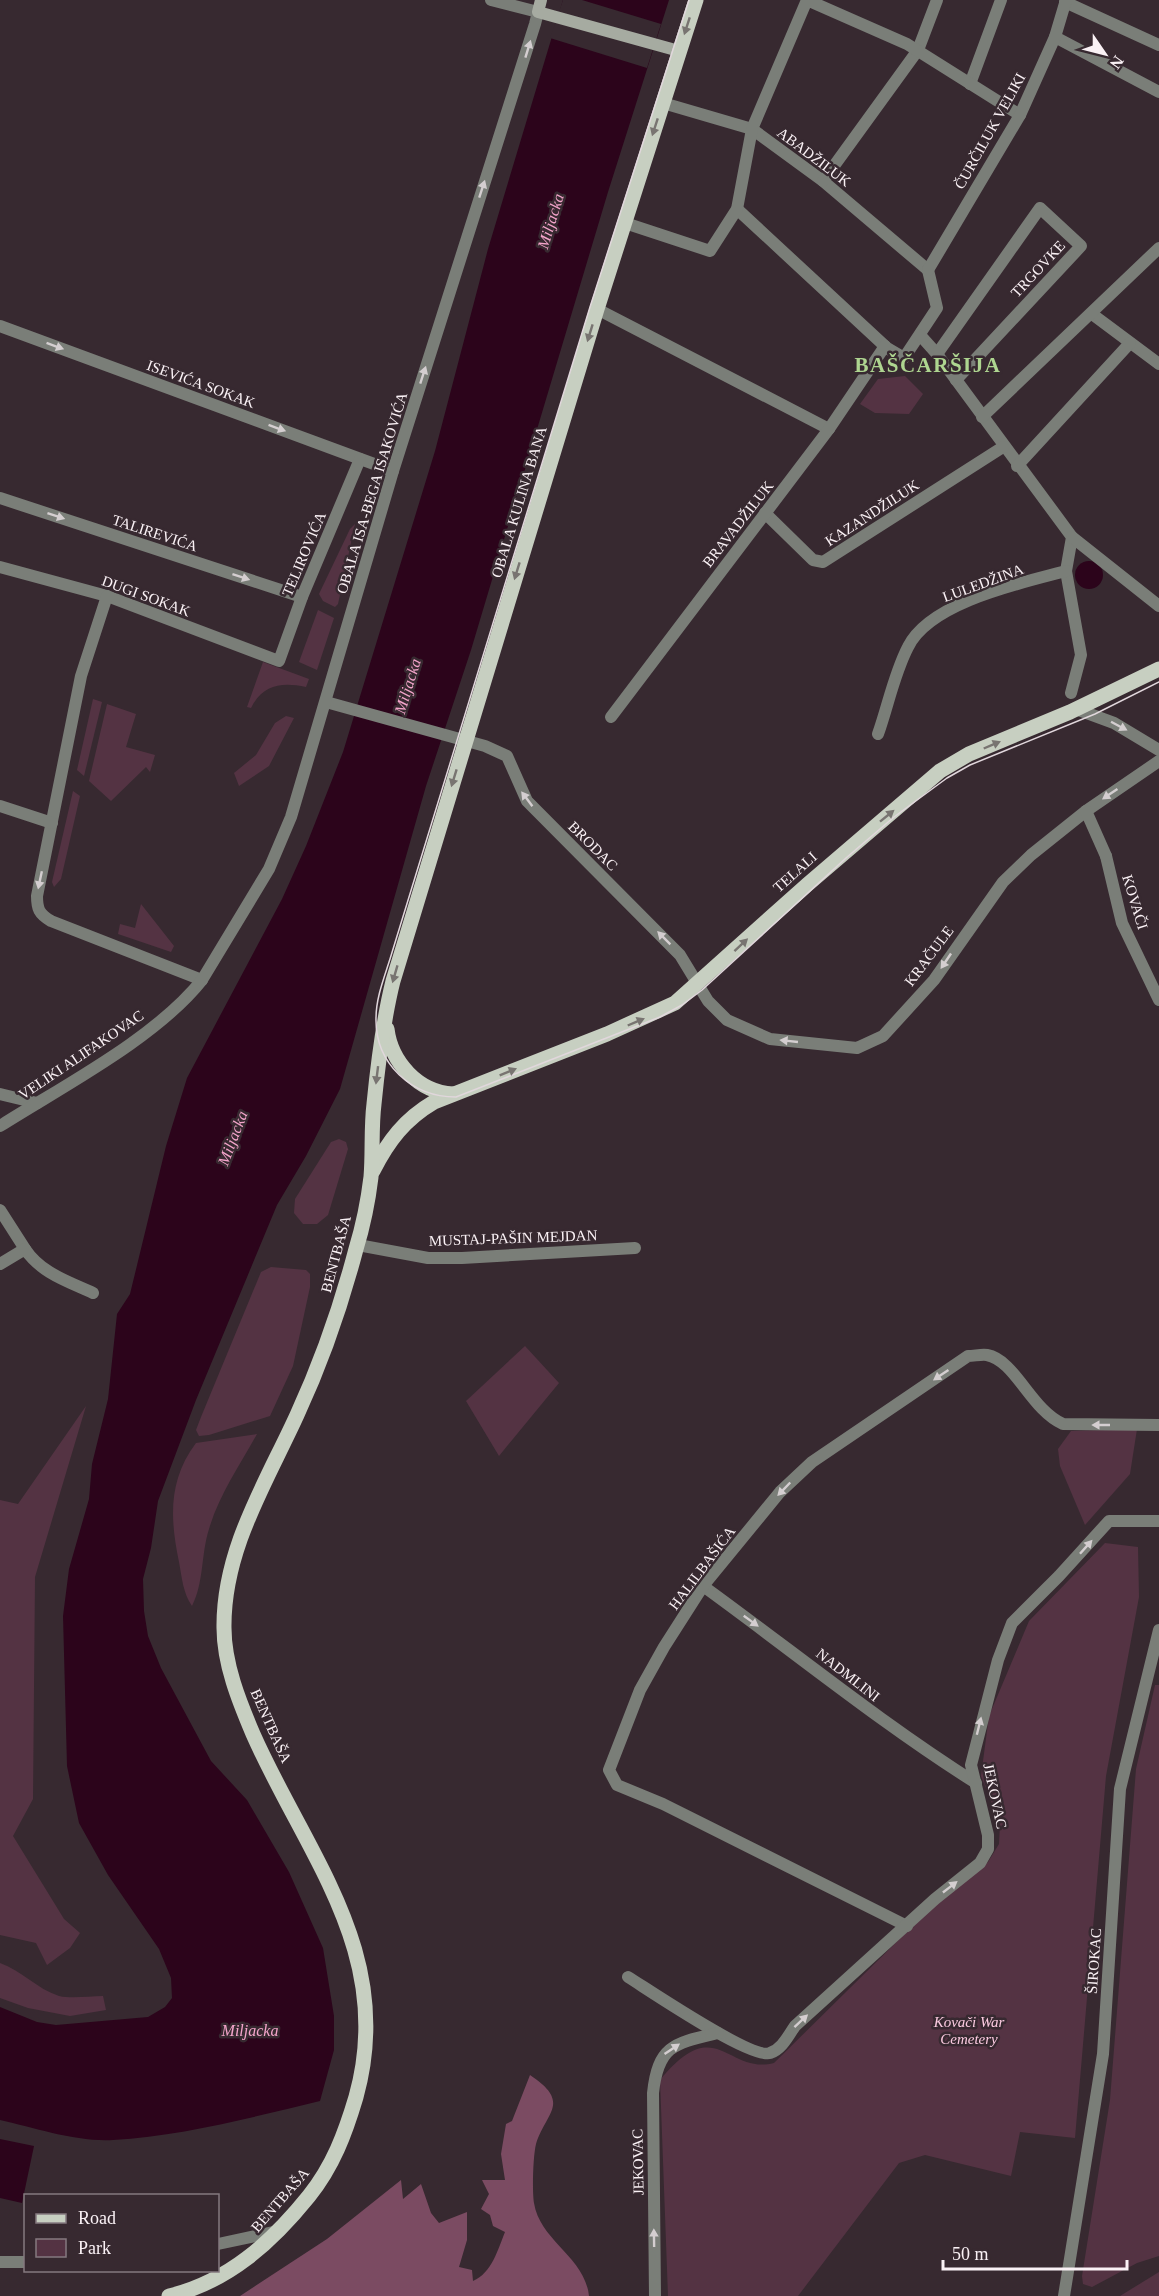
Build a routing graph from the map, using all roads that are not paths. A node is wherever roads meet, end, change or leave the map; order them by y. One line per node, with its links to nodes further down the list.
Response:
1 (491, 0): 7 (street)
2 (696, 0): 11 (main road, OBALA KULINA BANA, one-way to 11)
3 (807, 0): 10 (street); 16 (street)
4 (937, 0): 10 (street)
5 (1001, 0): 12 (street)
6 (1065, 1): 8 (street, ČURČILUK VELIKI); 9 (street)
7 (540, 6): 11 (main road); 36 (street, OBALA ISA-BEGA ISAKOVIĆA, one-way to 7)
8 (1055, 37): 13 (street); 15 (street, ČURČILUK VELIKI)
9 (1159, 45)
10 (918, 50): 12 (street); 17 (street)
11 (679, 51): 14 (main road, OBALA KULINA BANA)
12 (970, 84): 15 (street)
13 (1159, 92)
14 (663, 103): 16 (street, ABADŽILUK); 19 (main road, OBALA KULINA BANA, one-way to 19)
15 (1020, 115): 21 (street, ČURČILUK VELIKI)
16 (752, 129): 17 (street, ABADŽILUK); 18 (street)
17 (823, 181): 21 (street, ABADŽILUK)
18 (737, 209): 19 (street); 27 (street)
19 (625, 223): 22 (main road, OBALA KULINA BANA)
20 (1159, 248): 23 (street)
21 (928, 270): 25 (street)
22 (597, 309): 32 (street); 52 (main road, OBALA KULINA BANA, one-way to 52)
23 (1092, 314): 26 (street); 31 (street)
24 (0, 326): 34 (street, ISEVIĆA SOKAK, one-way to 34)
25 (920, 335): 27 (street); 28 (street)
26 (1130, 343): 29 (street); 35 (street)
27 (885, 346): 32 (street, BRAVADŽILUK)
28 (937, 354): 30 (street); 30 (street, TRGOVKE)
29 (1159, 363)
30 (956, 380): 31 (street)
31 (982, 417): 33 (street)
32 (829, 429): 38 (street, BRAVADŽILUK)
33 (1004, 447): 35 (street); 38 (street, KAZANDŽILUK)
34 (360, 459): 36 (street, ISEVIĆA SOKAK); 43 (street, TELIROVIĆA)
35 (1017, 466): 39 (street)
36 (393, 471): 48 (street, OBALA ISA-BEGA ISAKOVIĆA)
37 (0, 498): 43 (street, TALIREVIĆA, one-way to 43)
38 (765, 513): 50 (street, BRAVADŽILUK)
39 (1072, 537): 41 (street); 44 (street)
40 (0, 567): 42 (street, DUGI SOKAK)
41 (1066, 571): 47 (street); 51 (street, LULEDŽINA)
42 (107, 596): 45 (street, DUGI SOKAK); 57 (street)
43 (302, 597): 45 (street, TELIROVIĆA)
44 (1159, 606)
45 (279, 661)
46 (1159, 669): 49 (main road, TELALI)
47 (1071, 693)
48 (326, 702): 52 (street, BRODAC); 58 (street, OBALA ISA-BEGA ISAKOVIĆA)
49 (1076, 709): 53 (street, one-way to 53); 59 (main road, TELALI, one-way to 49)
50 (611, 717)
51 (878, 734)
52 (465, 741): 59 (street, BRODAC, one-way to 52); 61 (main road, OBALA KULINA BANA, one-way to 61)
53 (1159, 750)
54 (1159, 761): 56 (street, KRAČULE, one-way to 56)
55 (0, 806): 57 (street)
56 (1086, 811): 59 (street, KRAČULE, one-way to 59); 60 (street, KOVAČI)
57 (52, 823): 58 (street, one-way to 58)
58 (202, 980): 64 (street, VELIKI ALIFAKOVAC)
59 (698, 985): 63 (main road, TELALI, one-way to 59)
60 (1159, 1000)
61 (385, 1017): 63 (main road); 66 (main road, BENTBAŠA, one-way to 66)
62 (0, 1094): 64 (street)
63 (453, 1094): 66 (main road, TELALI)
64 (38, 1103): 65 (street, VELIKI ALIFAKOVAC)
65 (0, 1125)
66 (371, 1176): 68 (main road, BENTBAŠA)
67 (0, 1210): 70 (street)
68 (358, 1245): 69 (street, MUSTAJ-PAŠIN MEJDAN); 81 (main road, BENTBAŠA)
69 (635, 1248)
70 (25, 1249): 71 (street); 72 (street)
71 (0, 1264)
72 (93, 1293)
73 (1159, 1425): 75 (street, HALILBAŠIĆA, one-way to 75)
74 (1159, 1521): 77 (street, JEKOVAC, one-way to 74)
75 (703, 1586): 77 (street, NADMLINI, one-way to 77); 78 (street, HALILBAŠIĆA)
76 (1159, 1630): 87 (street, ŠIROKAC)
77 (976, 1783): 78 (street, JEKOVAC, one-way to 77)
78 (907, 1926): 80 (street, JEKOVAC, one-way to 78)
79 (628, 1977): 80 (street, JEKOVAC)
80 (718, 2033): 86 (street, JEKOVAC, one-way to 80)
81 (280, 2231): 82 (street); 85 (main road, BENTBAŠA)
82 (219, 2244)
83 (0, 2262): 84 (street)
84 (24, 2262)
85 (169, 2296)
86 (655, 2296)
87 (1064, 2296)

